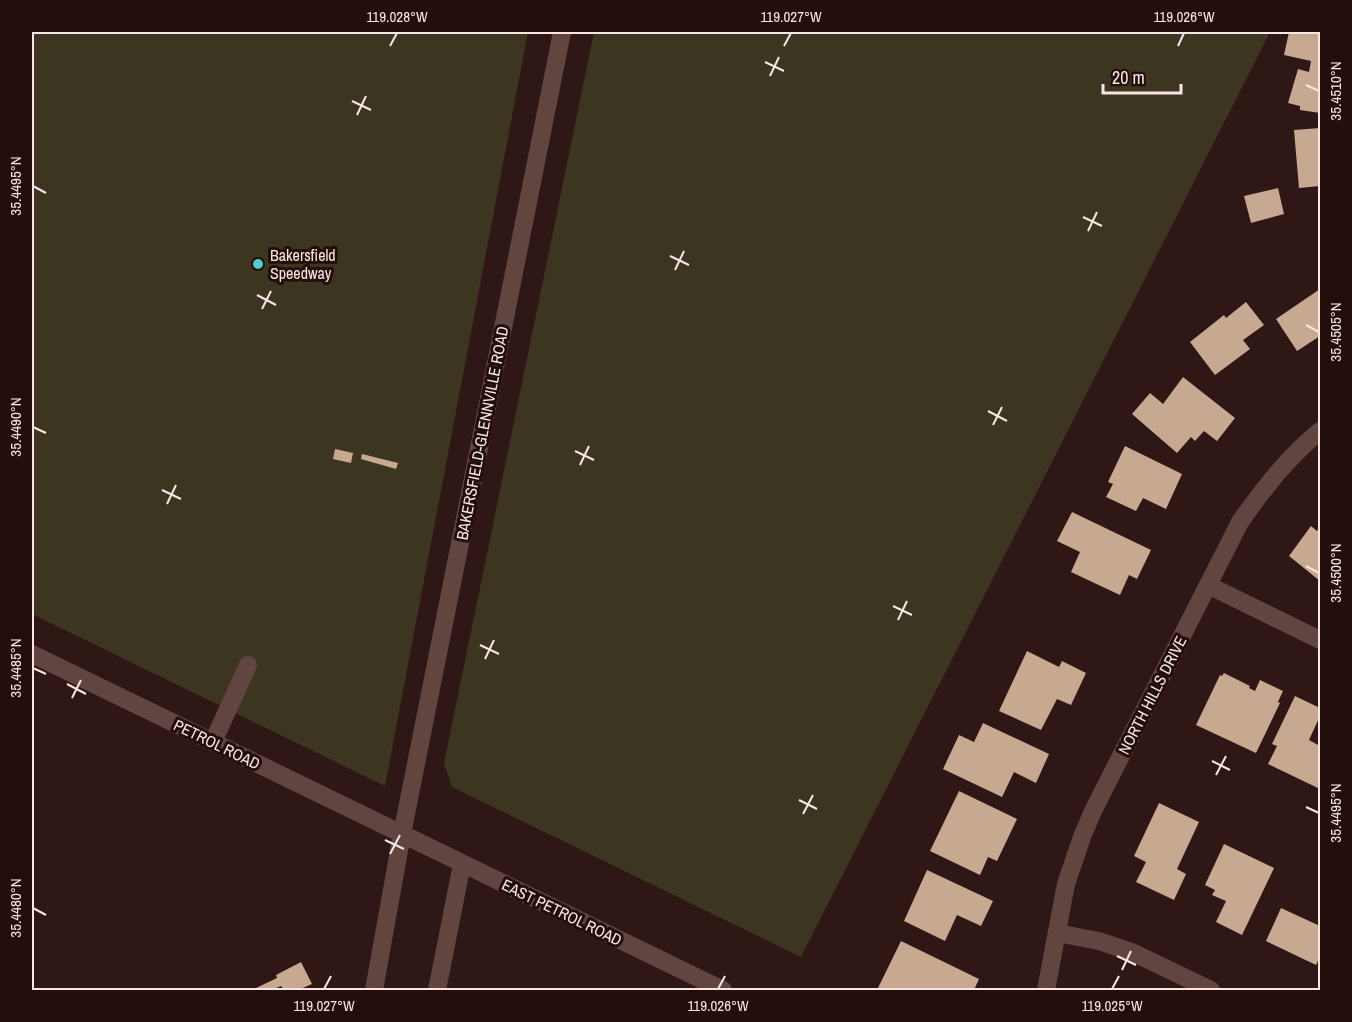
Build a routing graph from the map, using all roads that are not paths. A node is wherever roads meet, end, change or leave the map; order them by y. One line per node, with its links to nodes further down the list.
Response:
1 (562, 32): 8 (street, BAKERSFIELD-GLENNVILLE ROAD)
2 (1320, 430): 3 (street, NORTH HILLS DRIVE)
3 (1208, 585): 4 (street); 10 (street, NORTH HILLS DRIVE)
4 (1320, 640)
5 (32, 654): 7 (street, PETROL ROAD)
6 (248, 665): 7 (street)
7 (213, 742): 8 (street, PETROL ROAD)
8 (402, 834): 9 (street, EAST PETROL ROAD); 11 (street, BAKERSFIELD-GLENNVILLE ROAD)
9 (462, 864): 12 (street); 13 (street, EAST PETROL ROAD)
10 (1057, 933): 14 (street, NORTH HILLS DRIVE); 15 (street)
11 (374, 990)
12 (437, 990)
13 (723, 990)
14 (1046, 990)
15 (1211, 990)

